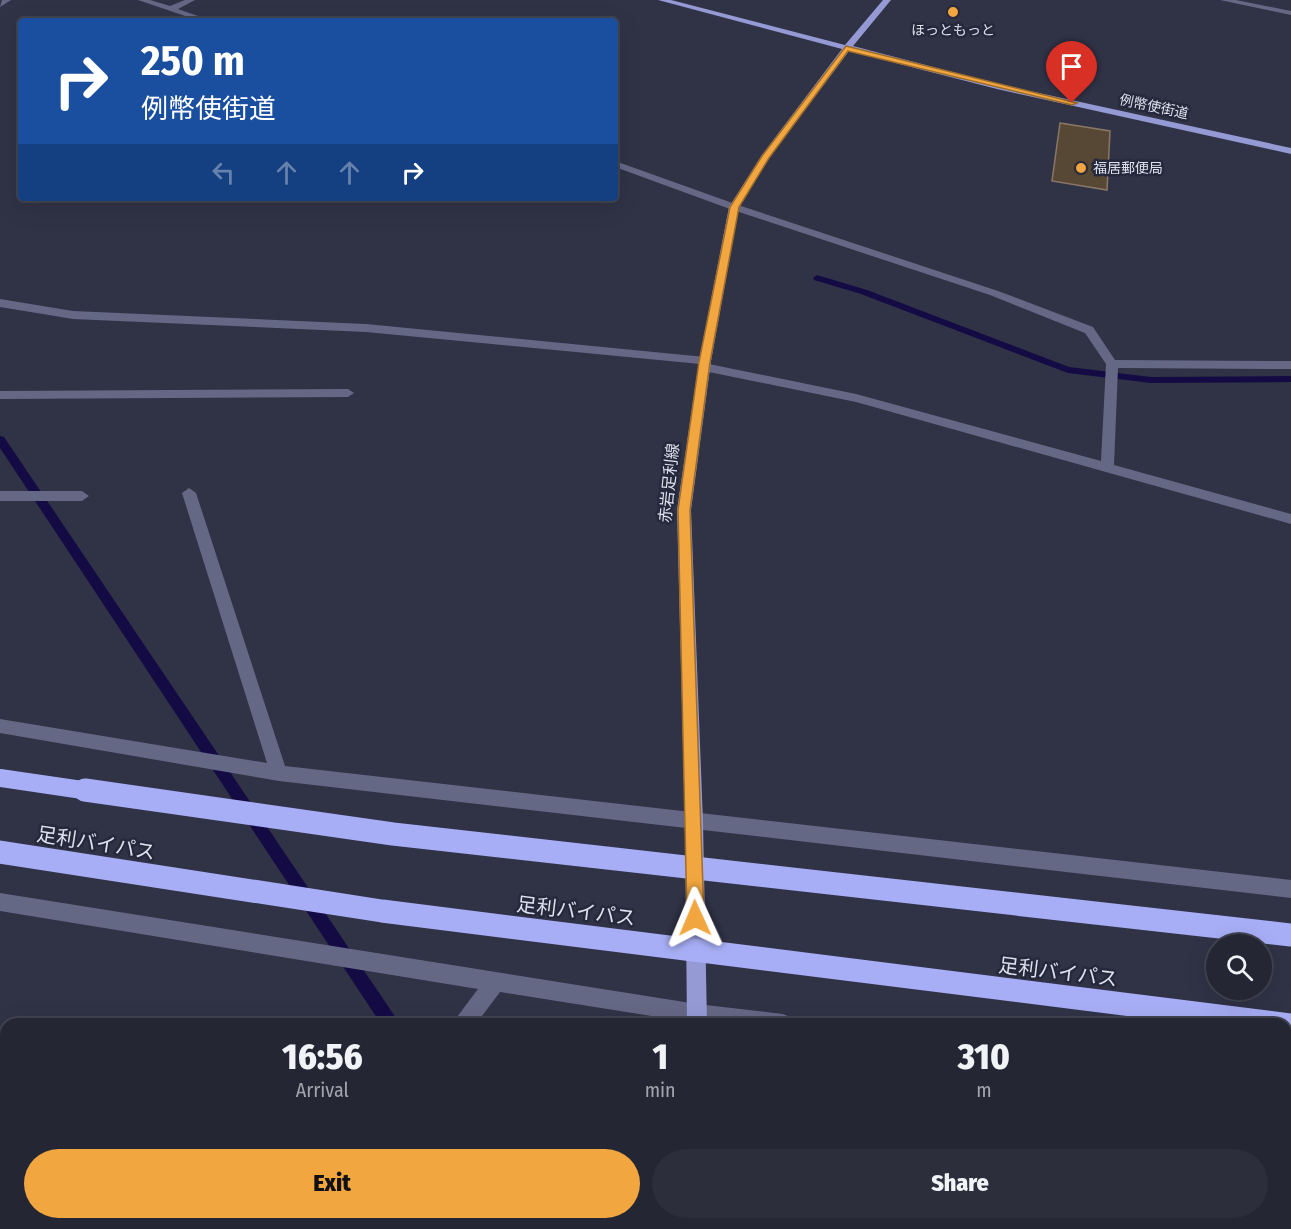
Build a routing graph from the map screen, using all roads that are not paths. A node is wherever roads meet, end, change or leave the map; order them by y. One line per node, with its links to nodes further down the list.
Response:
1 (8, 0): 7 (street)
2 (142, 0): 8 (street)
3 (191, 0): 8 (street)
4 (662, 0): 13 (main road, 例幣使街道)
5 (887, 0): 13 (main road, 赤岩足利線)
6 (1224, 0): 9 (street)
7 (0, 4)
8 (171, 9): 10 (street)
9 (1291, 13)
10 (186, 14): 11 (street); 12 (street)
11 (177, 18)
12 (199, 18)
13 (846, 49): 14 (main road, 例幣使街道); 16 (main road, 赤岩足利線)
14 (1291, 151)
15 (618, 165): 16 (street)
16 (734, 207): 18 (main road, 赤岩足利線); 19 (street)
17 (1, 306): 18 (street)
18 (704, 364): 23 (street); 31 (main road, 赤岩足利線)
19 (1112, 364): 20 (street); 23 (street)
20 (1291, 365)
21 (348, 393): 22 (street)
22 (0, 395)
23 (1107, 470): 27 (street)
24 (189, 493): 29 (street)
25 (0, 496): 26 (street)
26 (82, 496)
27 (1291, 519)
28 (0, 726): 29 (street)
29 (279, 773): 31 (street)
30 (0, 778): 35 (highway, bridge)
31 (694, 822): 33 (street); 39 (main road, 赤岩足利線)
32 (0, 852): 40 (highway, 足利バイパス, bridge)
33 (1291, 890)
34 (0, 902): 36 (street)
35 (1291, 935)
36 (496, 981): 37 (street); 38 (street)
37 (468, 1018)
38 (692, 1018)
39 (697, 1018)
40 (1235, 1018)

